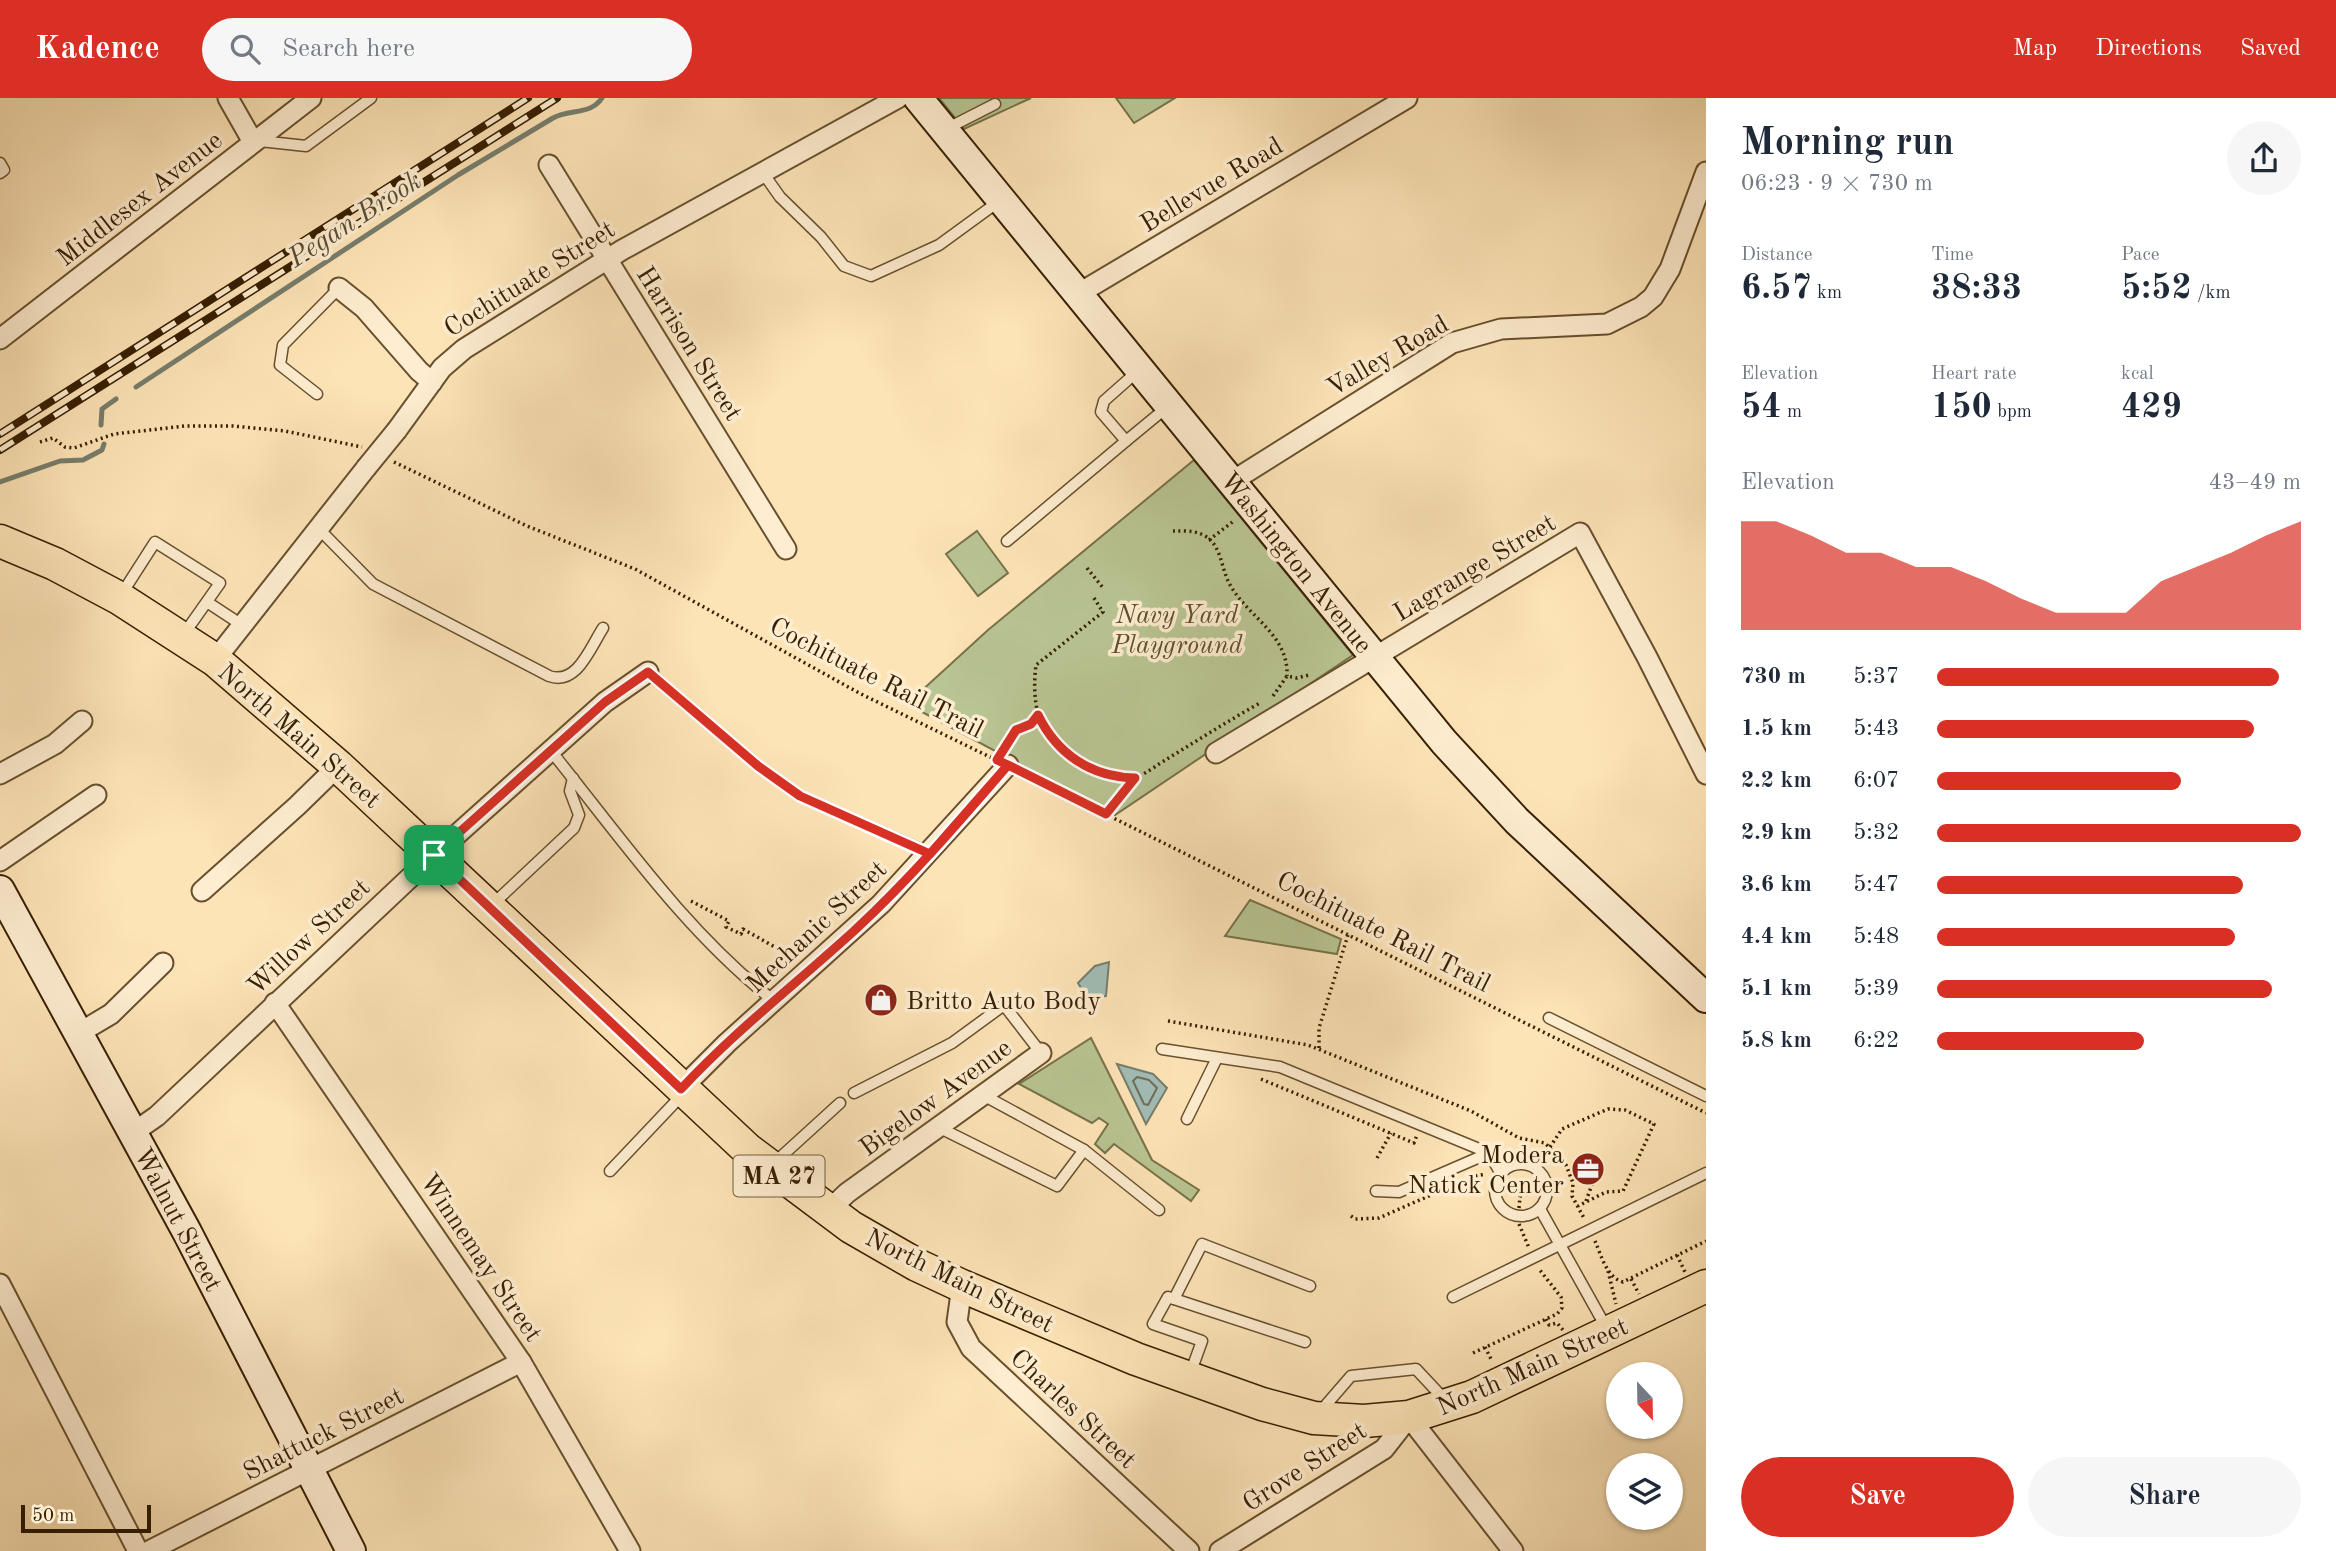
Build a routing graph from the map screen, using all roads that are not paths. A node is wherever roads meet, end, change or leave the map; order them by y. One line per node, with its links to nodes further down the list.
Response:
1 (228, 98): 9 (street)
2 (311, 98): 9 (street, Middlesex Avenue)
3 (371, 98): 9 (lane)
4 (898, 98): 14 (street, Cochituate Street)
5 (918, 98): 8 (street, Washington Avenue)
6 (1407, 98): 18 (street, Bellevue Road)
7 (995, 104): 8 (lane)
8 (944, 130): 15 (street, Washington Avenue)
9 (255, 141): 19 (street, Middlesex Avenue)
10 (0, 163): 13 (lane)
11 (549, 165): 16 (street, Harrison Street)
12 (1706, 172): 25 (street, Valley Road)
13 (0, 173)
14 (763, 173): 15 (lane); 16 (street, Cochituate Street)
15 (1002, 200): 18 (street, Washington Avenue)
16 (607, 259): 21 (street, Cochituate Street); 29 (street, Harrison Street)
17 (340, 288): 21 (street); 22 (lane)
18 (1078, 294): 20 (street, Washington Avenue)
19 (0, 339)
20 (1140, 370): 23 (street, Washington Avenue); 24 (lane)
21 (432, 382): 26 (street, Cochituate Street, bridge)
22 (317, 394)
23 (1169, 406): 24 (lane); 25 (street, Washington Avenue)
24 (1126, 441): 28 (lane)
25 (1231, 482): 35 (street, Washington Avenue)
26 (319, 529): 32 (street, Cochituate Street); 33 (lane)
27 (0, 541): 30 (main road, North Main Street / MA 27)
28 (1007, 541)
29 (786, 549)
30 (119, 598): 31 (lane); 34 (main road, North Main Street / MA 27)
31 (207, 602): 32 (lane); 34 (lane)
32 (242, 625): 36 (street, Cochituate Street)
33 (603, 628)
34 (182, 636): 36 (main road, North Main Street / MA 27)
35 (1375, 657): 40 (street, Lagrange Street); 44 (street, Lagrange Street); 54 (street, Washington Avenue)
36 (215, 660): 42 (main road, North Main Street / MA 27)
37 (648, 672): 39 (street, Willow Street); 47 (lane)
38 (82, 720): 43 (street)
39 (551, 751): 45 (lane); 48 (street, Willow Street)
40 (1216, 754)
41 (1002, 763): 47 (street, Mechanic Street)
42 (338, 766): 48 (main road, North Main Street / MA 27); 51 (street)
43 (0, 774)
44 (1706, 774)
45 (573, 778): 52 (lane); 55 (lane)
46 (96, 795): 49 (street)
47 (930, 854): 55 (street, Mechanic Street)
48 (434, 855): 52 (main road, North Main Street / MA 27); 56 (street, Willow Street)
49 (0, 862)
50 (0, 890): 58 (street, Walnut Street)
51 (202, 891)
52 (490, 907): 62 (main road, North Main Street / MA 27)
53 (163, 963): 58 (street)
54 (1706, 998)
55 (774, 1001): 62 (street, Mechanic Street)
56 (275, 1003): 69 (street, Willow Street); 89 (street, Winnemay Street)
57 (1549, 1018): 65 (lane)
58 (79, 1033): 69 (street, Walnut Street)
59 (1162, 1049): 61 (lane)
60 (1041, 1053): 63 (lane); 64 (street, Bigelow Avenue)
61 (1217, 1058): 67 (lane); 71 (lane)
62 (683, 1090): 72 (main road, North Main Street / MA 27); 73 (lane)
63 (854, 1093)
64 (983, 1095): 68 (street, Bigelow Avenue); 70 (lane)
65 (1706, 1096)
66 (840, 1103): 72 (lane)
67 (1187, 1119)
68 (938, 1127): 70 (lane); 79 (street, Bigelow Avenue)
69 (134, 1132): 94 (street, Walnut Street)
70 (1084, 1150): 78 (lane)
71 (1489, 1153): 75 (lane); 76 (lane)
72 (769, 1168): 79 (main road, North Main Street / MA 27)
73 (610, 1171)
74 (1706, 1173): 80 (lane)
75 (1501, 1174): 77 (lane); 77 (lane)
76 (1376, 1191)
77 (1540, 1209): 80 (lane)
78 (1160, 1210)
79 (828, 1211): 83 (main road, North Main Street / MA 27)
80 (1561, 1245): 85 (lane); 87 (lane)
81 (1697, 1282): 87 (main road, North Main Street / MA 27)
82 (0, 1284): 95 (street)
83 (962, 1286): 90 (main road, North Main Street / MA 27); 99 (street, Charles Street)
84 (1310, 1286): 86 (lane)
85 (1453, 1297)
86 (1174, 1299): 88 (lane); 90 (lane)
87 (1613, 1321): 91 (main road, North Main Street / MA 27)
88 (1306, 1342)
89 (521, 1362): 94 (street, Shattuck Street); 98 (street, Winnemay Street)
90 (1189, 1378): 93 (main road, North Main Street / MA 27)
91 (1451, 1405): 92 (main road, North Main Street / MA 27); 93 (lane)
92 (1409, 1417): 93 (main road, North Main Street / MA 27); 100 (street, Grove Street); 101 (street)
93 (1314, 1418)
94 (309, 1470): 96 (street, Shattuck Street); 97 (street, Walnut Street)
95 (138, 1551)
96 (149, 1551)
97 (351, 1551)
98 (630, 1551)
99 (1189, 1551)
100 (1220, 1551)
101 (1513, 1551)

